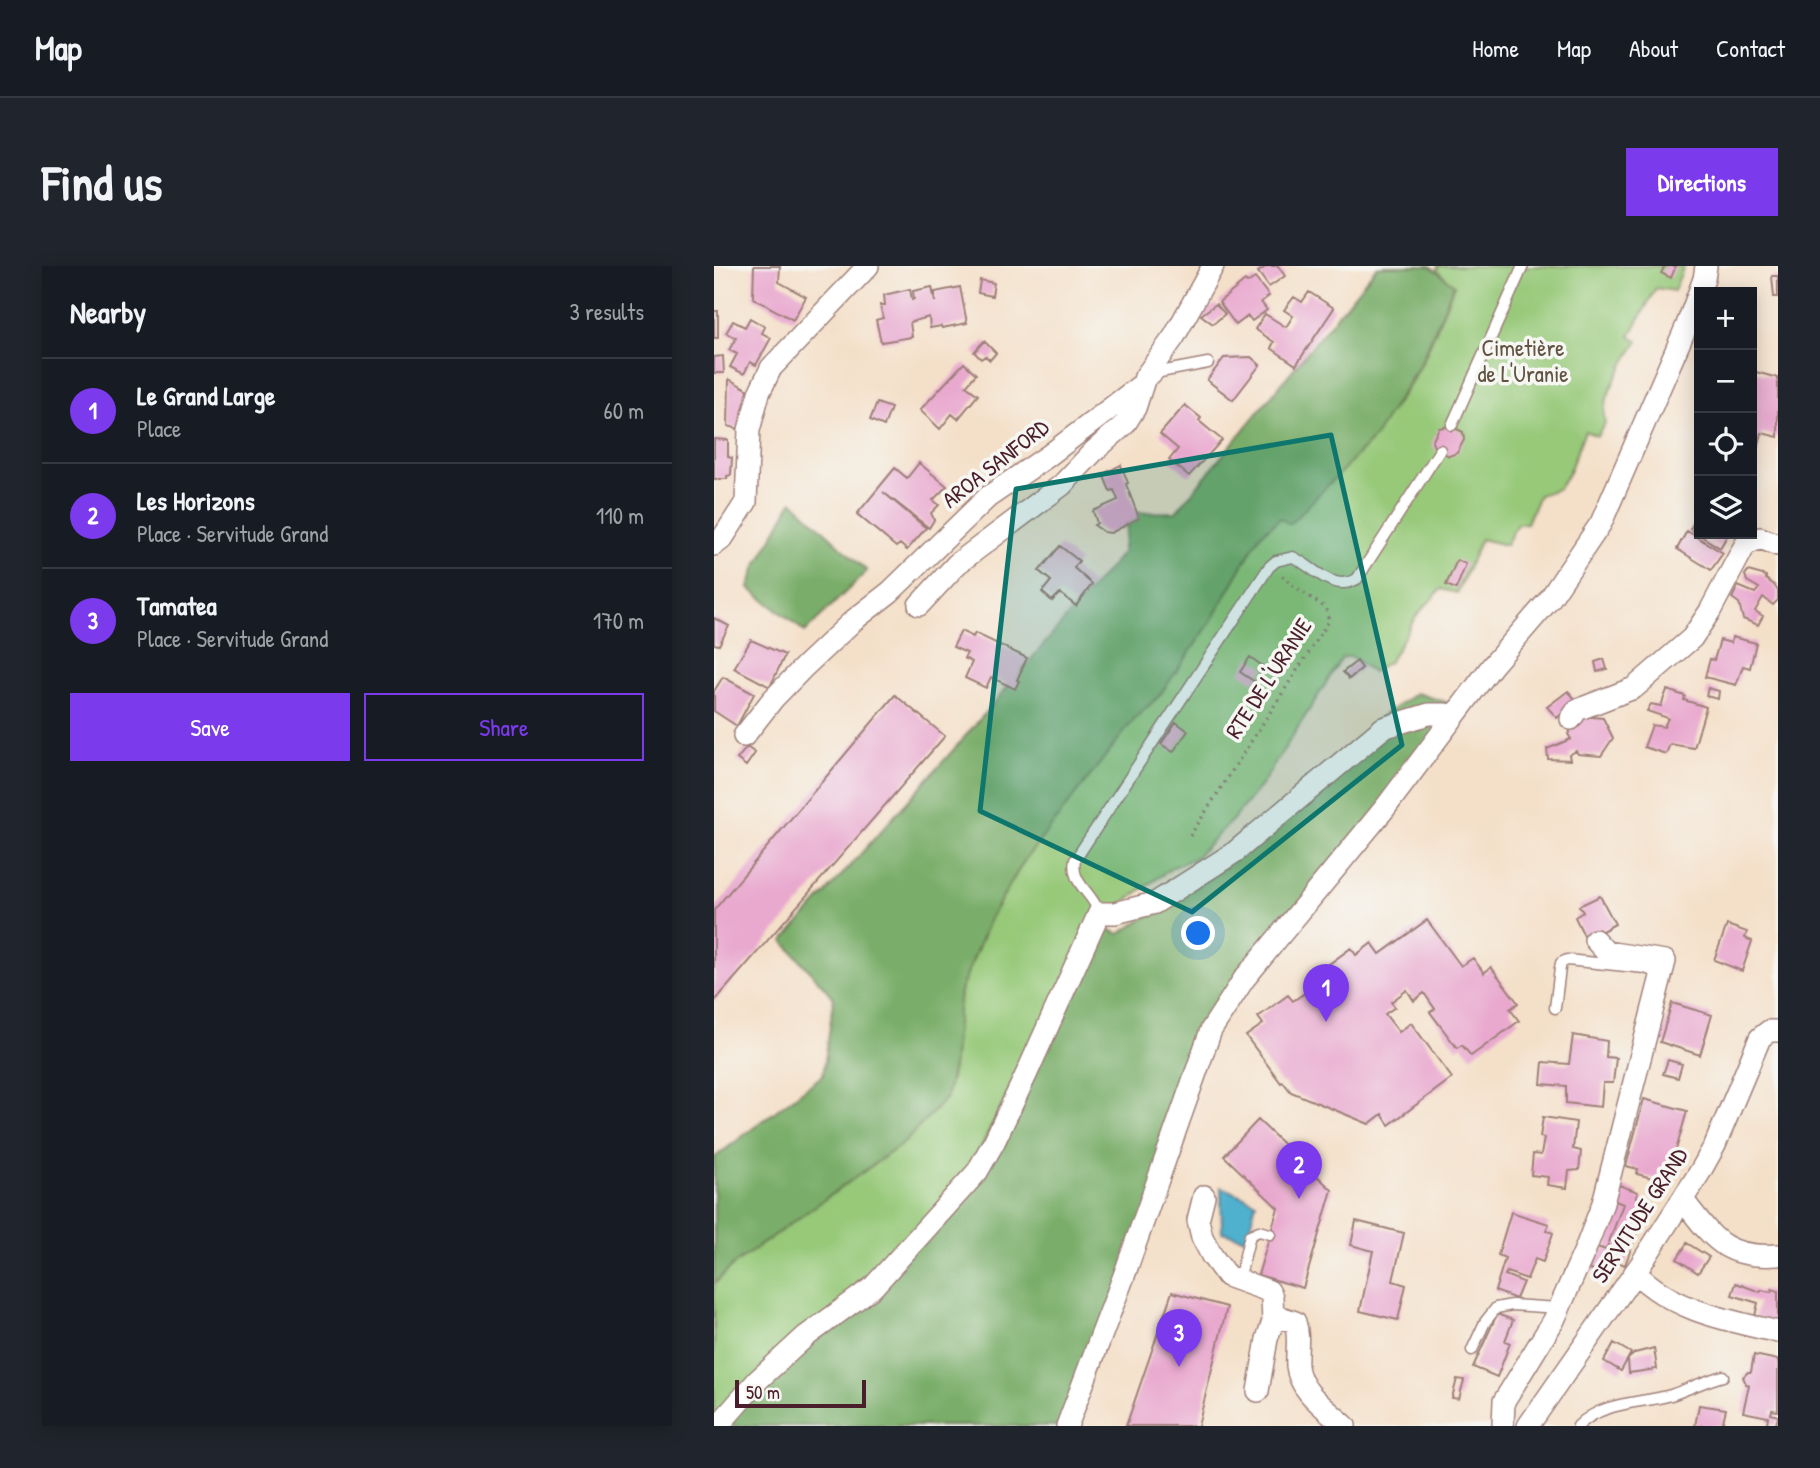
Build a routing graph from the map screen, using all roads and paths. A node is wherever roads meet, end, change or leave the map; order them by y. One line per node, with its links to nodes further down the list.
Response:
1 (868, 266): 9 (street)
2 (1213, 266): 6 (street)
3 (1523, 266): 7 (lane)
4 (1706, 266): 13 (street)
5 (1208, 363): 6 (lane, AROA SANFORD)
6 (1139, 391): 12 (street); 15 (street, AROA SANFORD)
7 (1452, 425)
8 (1440, 450): 11 (lane)
9 (714, 545)
10 (1778, 545): 14 (street)
11 (1276, 561): 16 (path, RTE DE L'URANIE); 17 (lane)
12 (919, 605)
13 (1453, 716): 17 (street); 35 (street)
14 (1571, 719)
15 (744, 736)
16 (1190, 836)
17 (1099, 913): 34 (street)
18 (1595, 940): 19 (street)
19 (1662, 974): 20 (lane); 28 (street)
20 (1555, 1008)
21 (1778, 1031): 23 (street, SERVITUDE GRAND)
22 (1204, 1196): 27 (street)
23 (1683, 1200): 25 (street); 26 (street, SERVITUDE GRAND)
24 (1270, 1234): 27 (lane)
25 (1778, 1255)
26 (1635, 1272): 30 (street); 38 (street, SERVITUDE GRAND)
27 (1239, 1280): 29 (street)
28 (1559, 1308): 31 (lane); 37 (street)
29 (1273, 1321): 33 (street); 36 (street)
30 (1778, 1332)
31 (1472, 1350)
32 (1723, 1377): 39 (lane)
33 (1258, 1391)
34 (718, 1426)
35 (1067, 1426)
36 (1345, 1426)
37 (1503, 1426)
38 (1528, 1426)
39 (1578, 1426)

